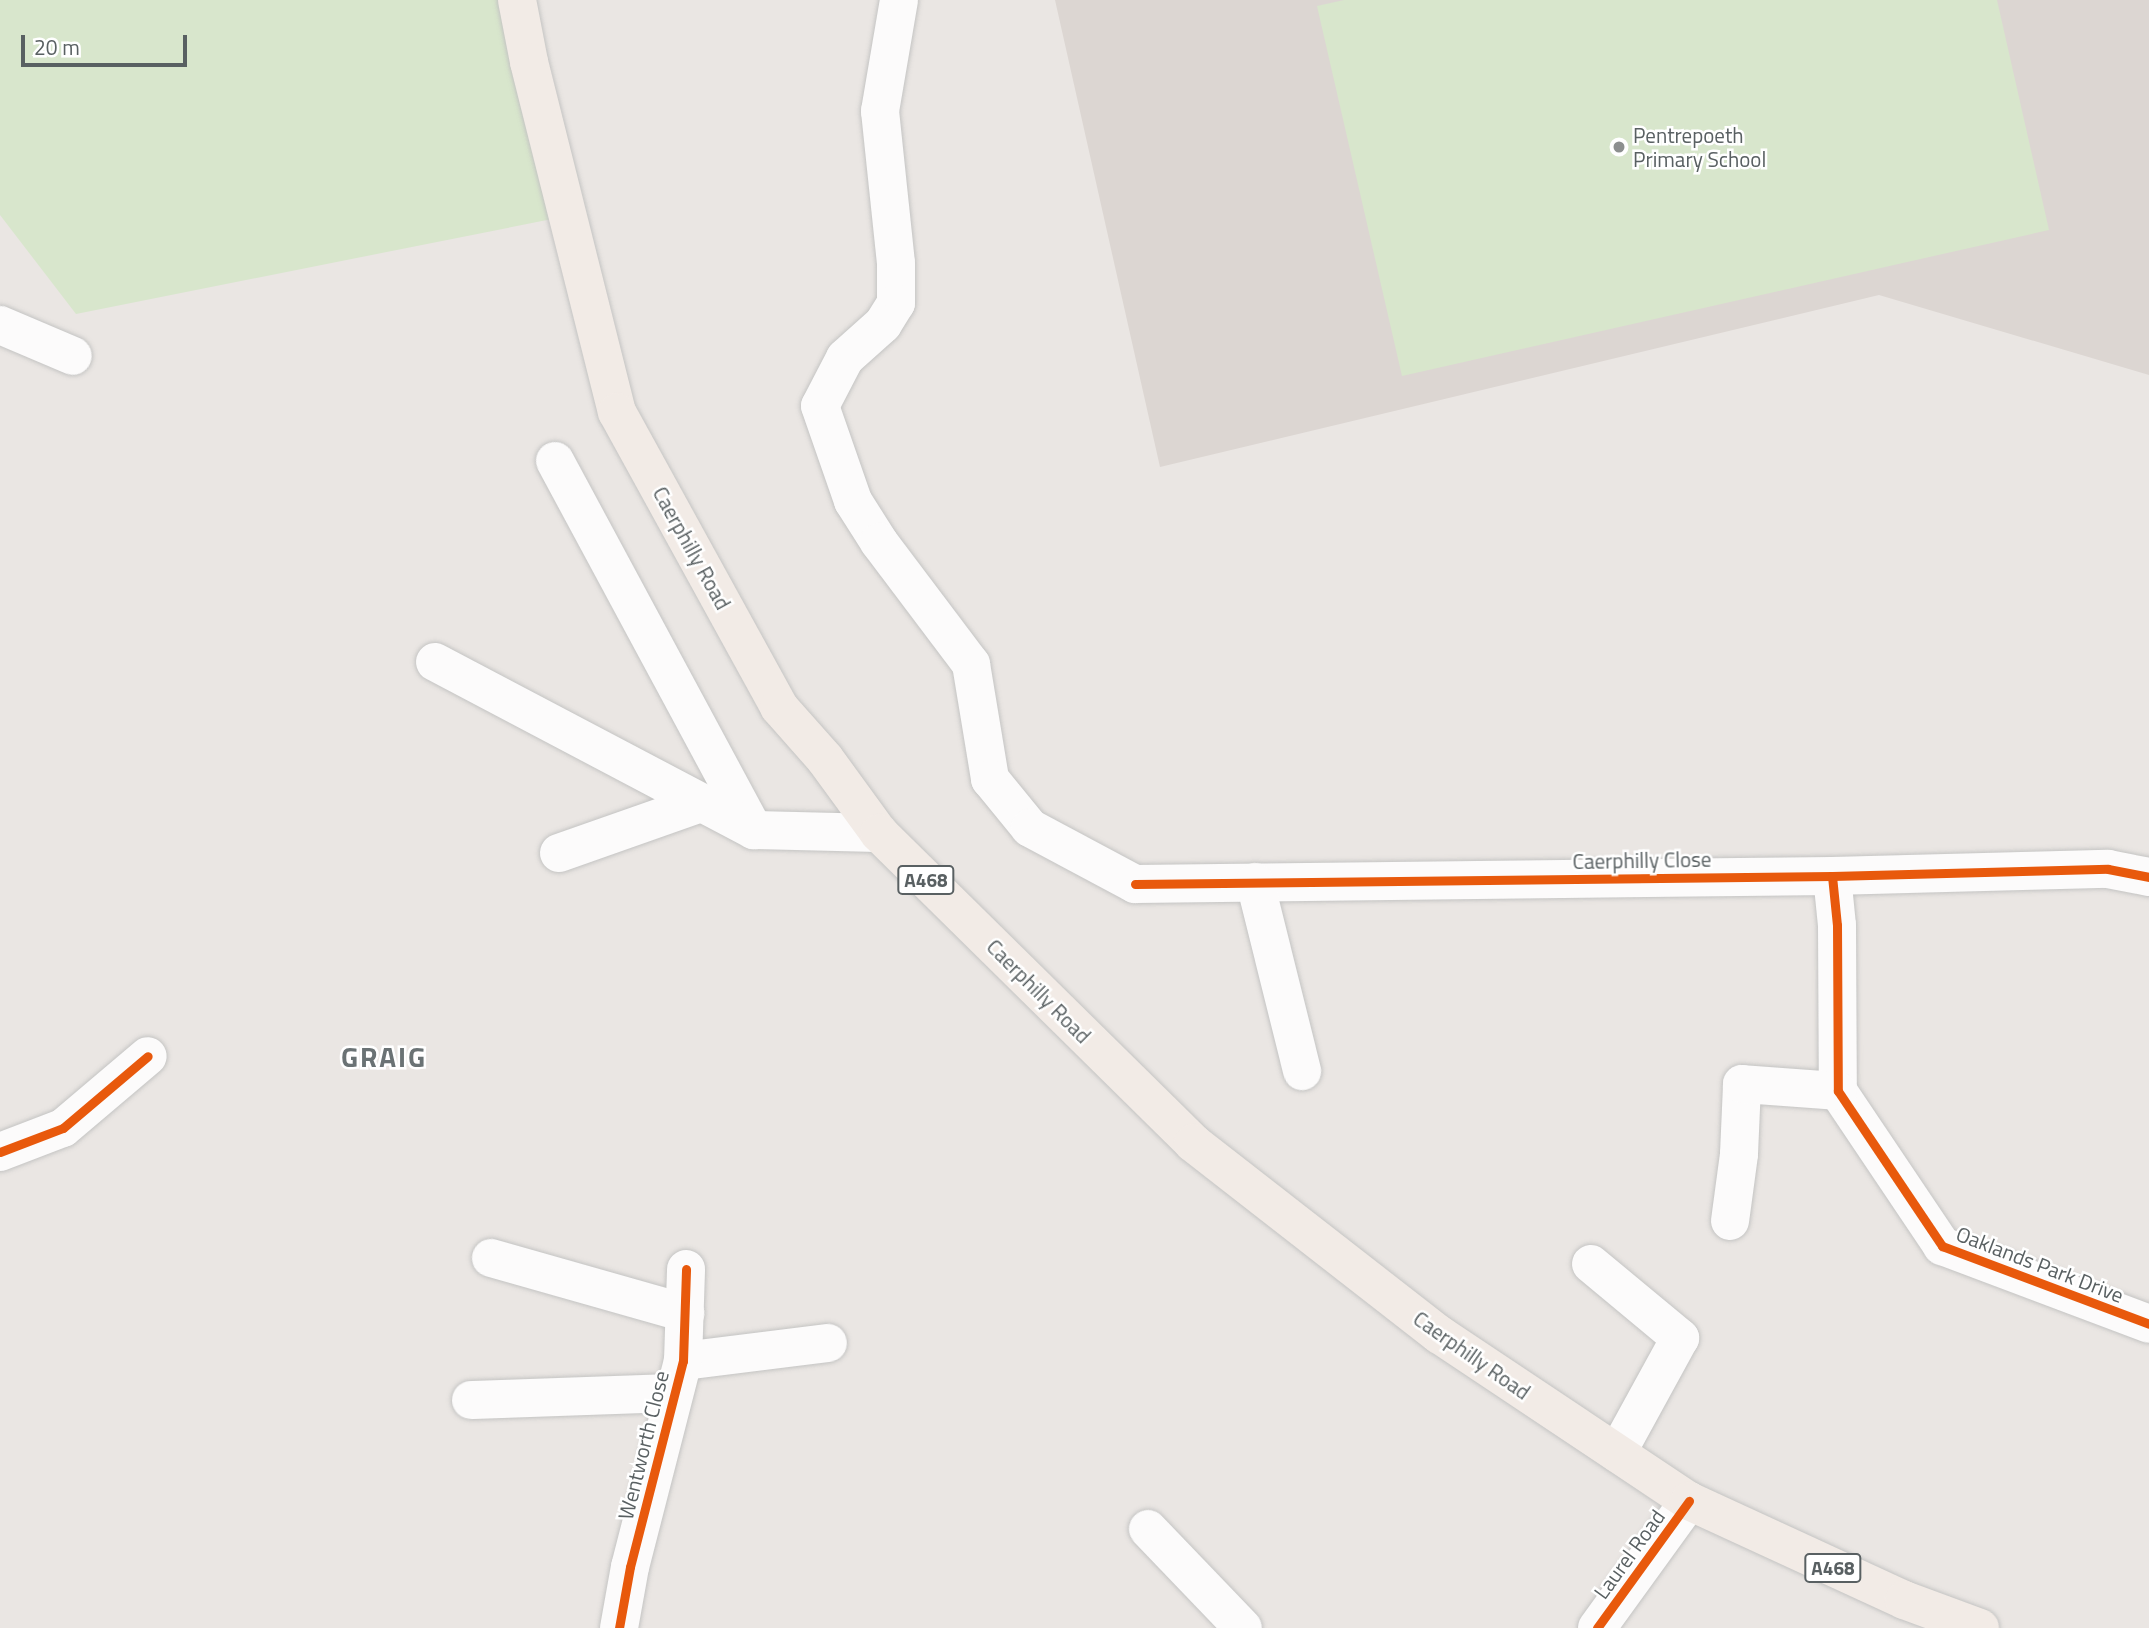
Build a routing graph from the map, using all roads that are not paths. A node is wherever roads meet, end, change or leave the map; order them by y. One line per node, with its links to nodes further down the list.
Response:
1 (517, 0): 9 (main road, Caerphilly Road / A468)
2 (900, 0): 13 (street, Caerphilly Close)
3 (0, 325): 4 (street)
4 (73, 356)
5 (555, 461): 8 (street)
6 (435, 662): 7 (street)
7 (701, 803): 8 (street); 10 (street)
8 (754, 830): 9 (street)
9 (879, 833): 27 (main road, Caerphilly Road / A468)
10 (559, 853)
11 (1832, 876): 12 (street, Caerphilly Close); 13 (street, Caerphilly Close); 16 (street)
12 (2149, 877)
13 (1255, 882): 15 (street)
14 (148, 1056): 17 (street)
15 (1302, 1071)
16 (1838, 1091): 18 (street); 23 (street, Oaklands Park Drive)
17 (0, 1152)
18 (1730, 1220)
19 (491, 1258): 22 (street)
20 (1591, 1264): 27 (street)
21 (687, 1269): 22 (street, Wentworth Close)
22 (685, 1313): 25 (street, Wentworth Close)
23 (2149, 1324)
24 (828, 1343): 25 (street)
25 (678, 1377): 26 (street); 30 (street, Wentworth Close)
26 (471, 1400)
27 (1617, 1453): 28 (main road, Caerphilly Road / A468)
28 (1689, 1501): 32 (street, Laurel Road); 33 (main road, Caerphilly Road / A468)
29 (1148, 1529): 31 (street)
30 (619, 1628)
31 (1243, 1628)
32 (1597, 1628)
33 (1980, 1628)

